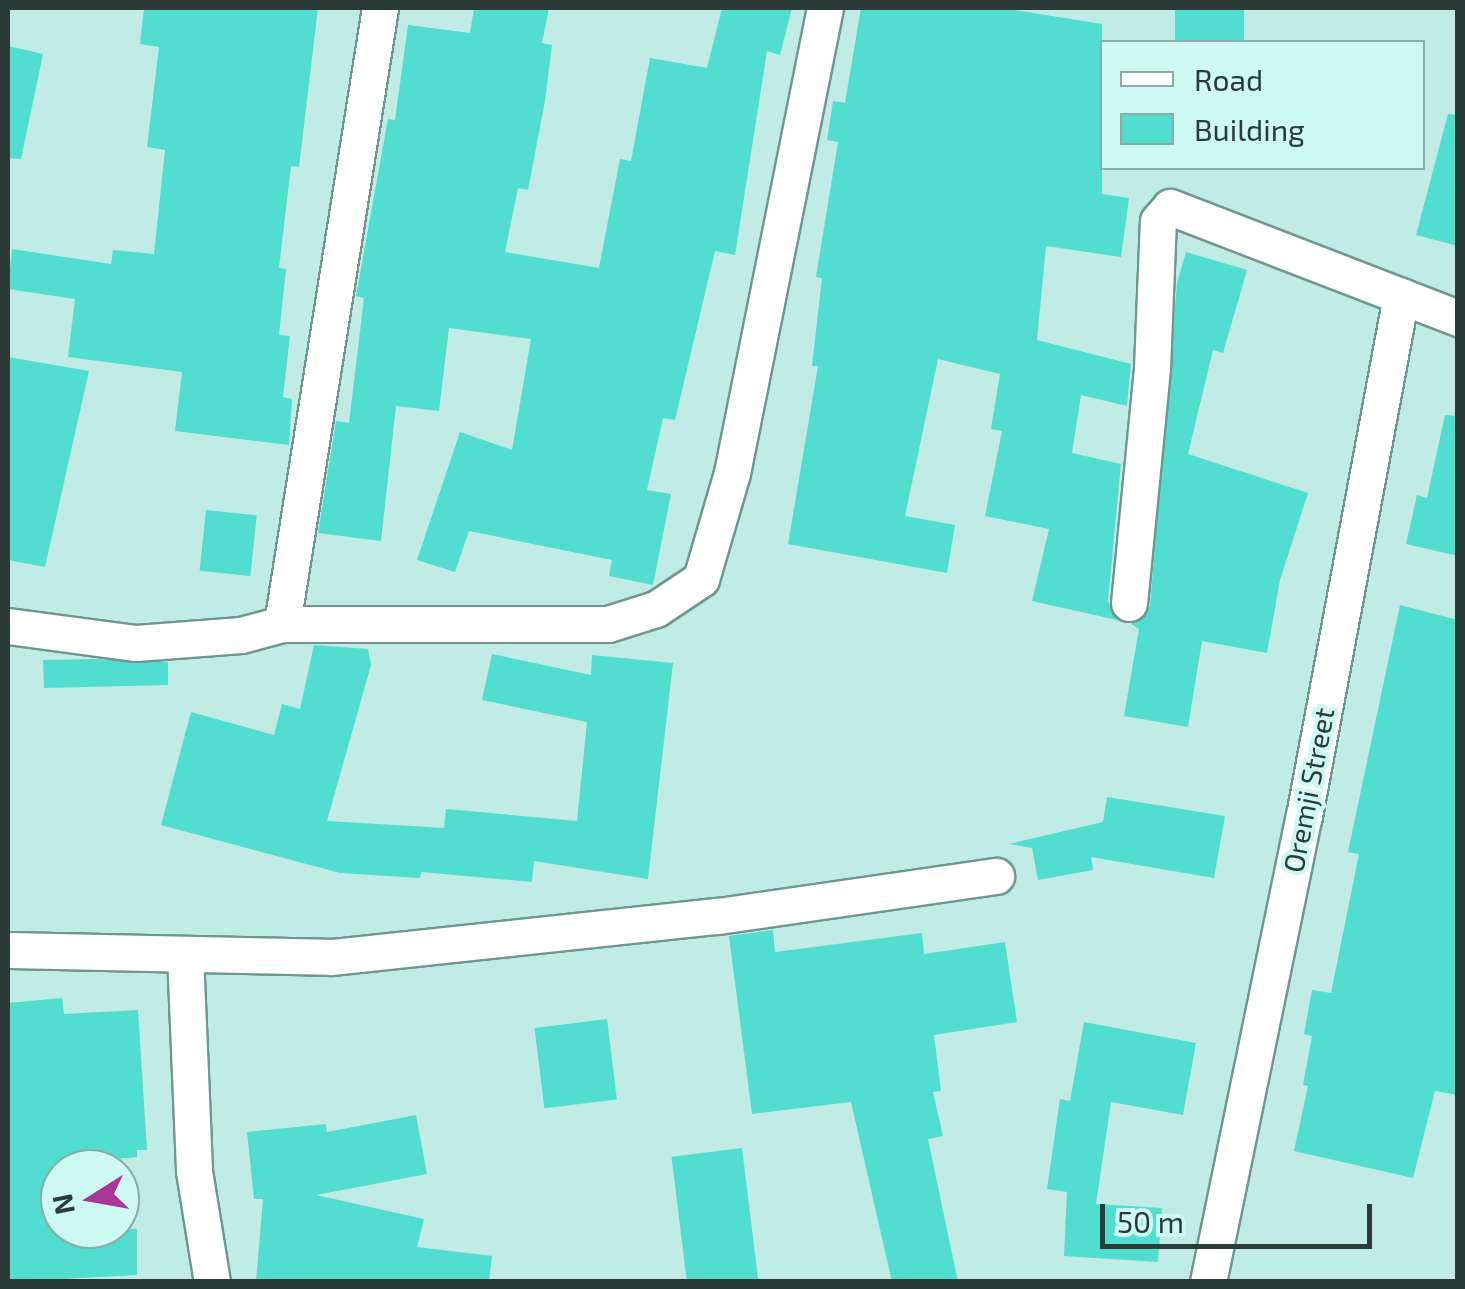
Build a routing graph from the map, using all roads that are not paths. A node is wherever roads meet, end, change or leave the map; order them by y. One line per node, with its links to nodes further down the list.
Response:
1 (380, 8): 6 (street)
2 (826, 8): 6 (street)
3 (1400, 296): 4 (street); 5 (street); 12 (street, Oremji Street)
4 (1458, 318)
5 (1129, 603)
6 (282, 624): 7 (street)
7 (8, 626)
8 (996, 876): 10 (street)
9 (8, 950): 10 (street)
10 (185, 954): 11 (street)
11 (212, 1282)
12 (1208, 1282)

